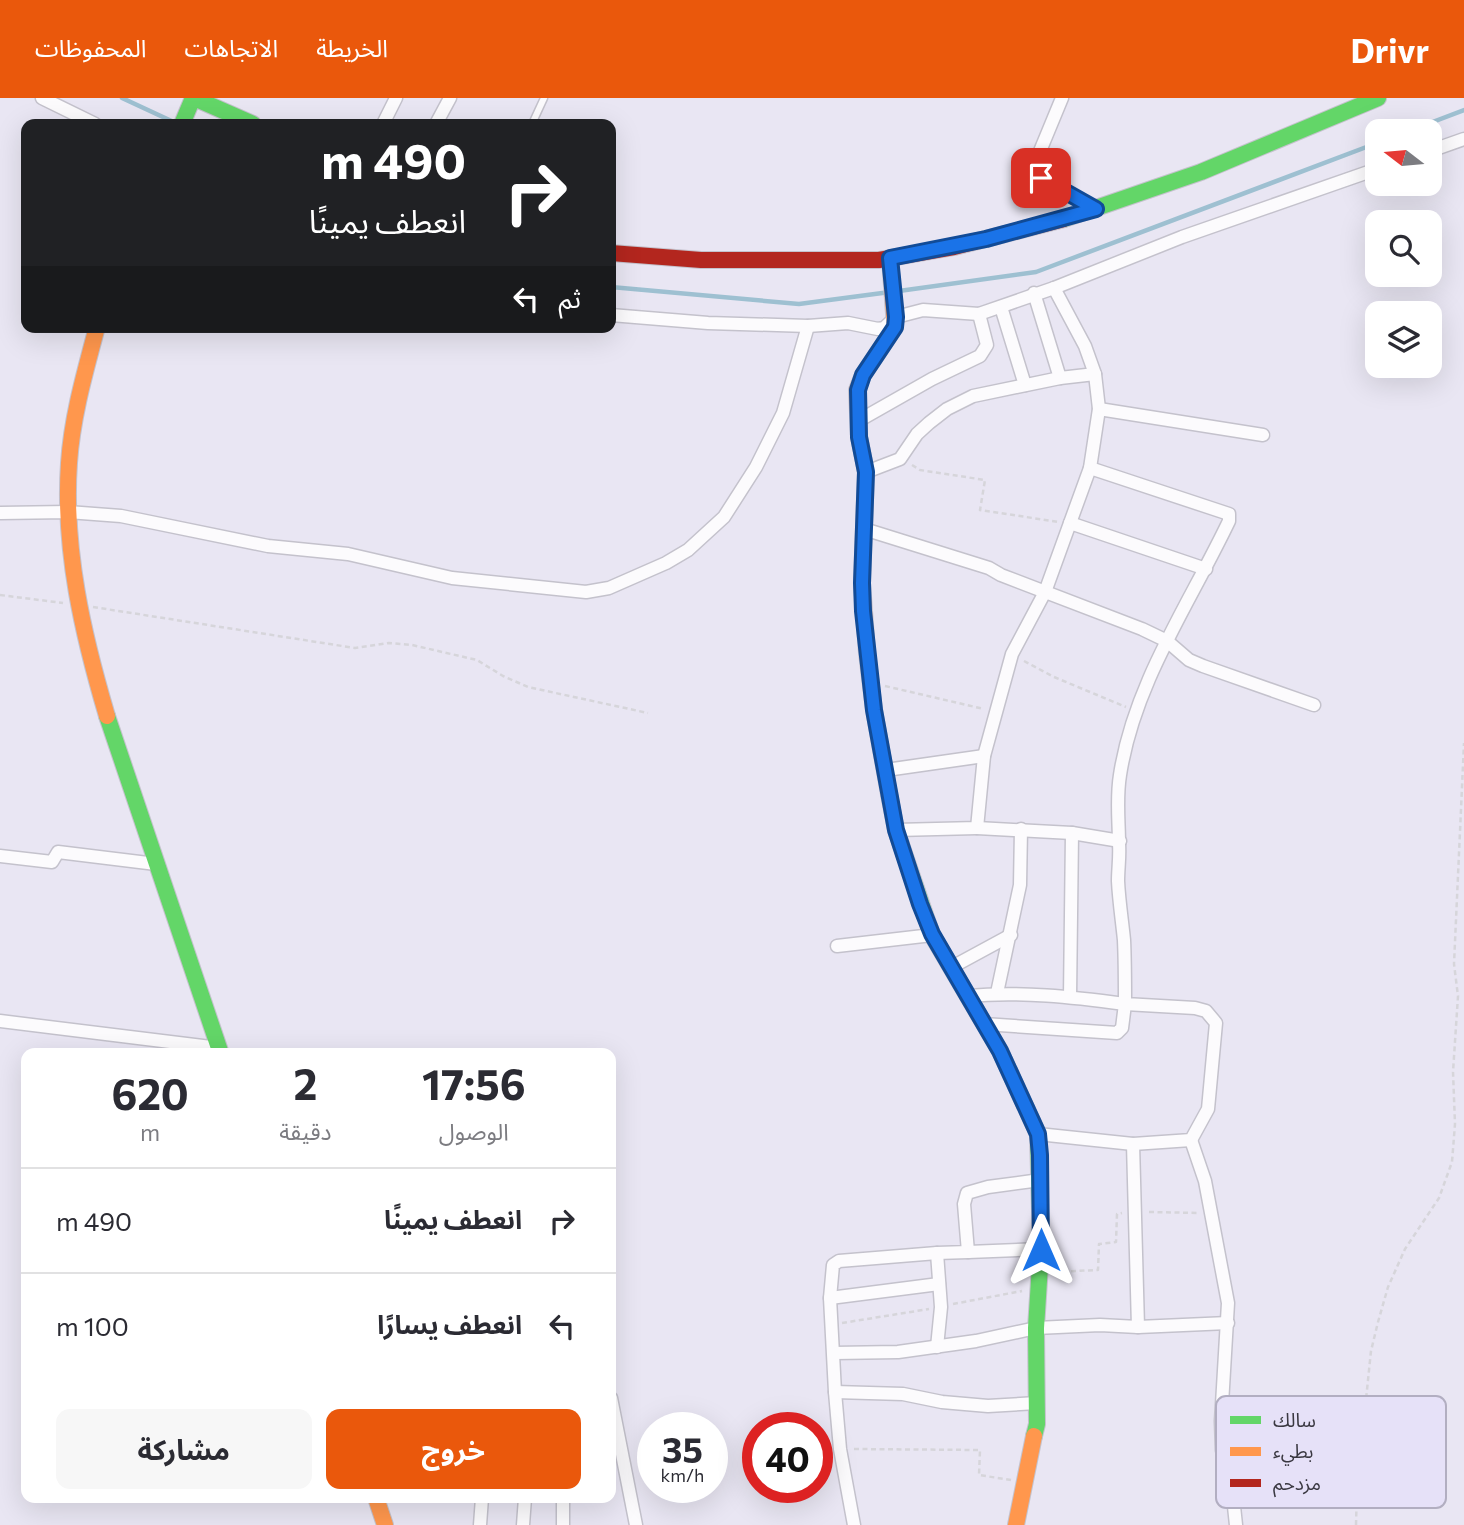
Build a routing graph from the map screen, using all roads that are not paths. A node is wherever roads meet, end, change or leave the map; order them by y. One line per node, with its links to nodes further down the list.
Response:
1 (42, 98): 8 (street)
2 (396, 98): 10 (street)
3 (450, 98): 11 (street)
4 (544, 98): 12 (lane)
5 (1062, 98): 16 (street)
6 (1378, 98): 16 (street)
7 (189, 108): 9 (street)
8 (85, 119)
9 (233, 119)
10 (386, 119)
11 (439, 119)
12 (534, 119)
13 (1464, 139): 14 (street)
14 (1442, 147)
15 (1365, 173): 19 (street)
16 (1096, 209): 18 (street)
17 (616, 253): 18 (street)
18 (891, 264): 22 (street)
19 (1054, 288): 20 (street); 27 (street)
20 (1034, 293): 21 (street); 28 (street)
21 (1001, 307): 23 (street); 29 (street)
22 (896, 311): 23 (street); 25 (street); 31 (street)
23 (979, 314): 31 (street)
24 (616, 316): 25 (street)
25 (808, 326): 35 (street)
26 (95, 333): 35 (street)
27 (1095, 374): 28 (street); 30 (street)
28 (1060, 378): 29 (street)
29 (1025, 385): 34 (street)
30 (1099, 409): 32 (street); 33 (street)
31 (858, 421): 34 (street)
32 (1263, 435)
33 (1090, 468): 37 (street); 39 (street)
34 (866, 472): 38 (street)
35 (68, 512): 36 (street); 51 (street)
36 (0, 513)
37 (1070, 523): 39 (street); 40 (street)
38 (864, 529): 40 (street); 44 (street)
39 (1206, 569): 41 (street)
40 (1045, 592): 41 (street); 43 (street)
41 (1167, 641): 42 (street); 49 (street)
42 (1314, 705)
43 (984, 756): 44 (street); 45 (street)
44 (886, 770): 47 (street)
45 (977, 828): 46 (street); 47 (street)
46 (1021, 829): 48 (street); 53 (street)
47 (896, 830): 52 (street)
48 (1072, 833): 49 (street); 58 (street)
49 (1120, 841): 59 (street)
50 (0, 856): 51 (street)
51 (156, 864): 63 (street)
52 (932, 934): 54 (street); 55 (street)
53 (1011, 935): 55 (street); 56 (street)
54 (837, 946)
55 (952, 967): 57 (street)
56 (998, 993): 57 (street); 58 (street)
57 (968, 996): 61 (street)
58 (1070, 997): 59 (street)
59 (1125, 1004): 61 (street); 65 (street)
60 (0, 1021): 62 (street)
61 (984, 1024): 64 (street)
62 (198, 1048)
63 (219, 1048)
64 (1038, 1134): 66 (street); 67 (street)
65 (1191, 1140): 66 (street); 73 (street)
66 (1133, 1144): 74 (street)
67 (1041, 1180): 68 (street); 69 (street)
68 (1041, 1250): 69 (street); 75 (street)
69 (968, 1252): 70 (street)
70 (937, 1253): 71 (street); 72 (street)
71 (939, 1284): 72 (street); 76 (street)
72 (830, 1298): 77 (street)
73 (1228, 1323): 74 (street); 79 (street)
74 (1138, 1327): 75 (street)
75 (1036, 1328): 76 (street); 80 (street)
76 (937, 1347): 77 (street)
77 (834, 1353): 78 (street)
78 (835, 1392): 80 (street); 91 (street)
79 (1223, 1396)
80 (1037, 1404): 92 (street)
81 (616, 1427): 90 (street)
82 (378, 1503): 86 (street)
83 (482, 1503): 87 (street)
84 (525, 1503): 88 (street)
85 (563, 1503): 89 (street)
86 (385, 1525)
87 (480, 1525)
88 (523, 1525)
89 (563, 1525)
90 (636, 1525)
91 (854, 1525)
92 (1016, 1525)

